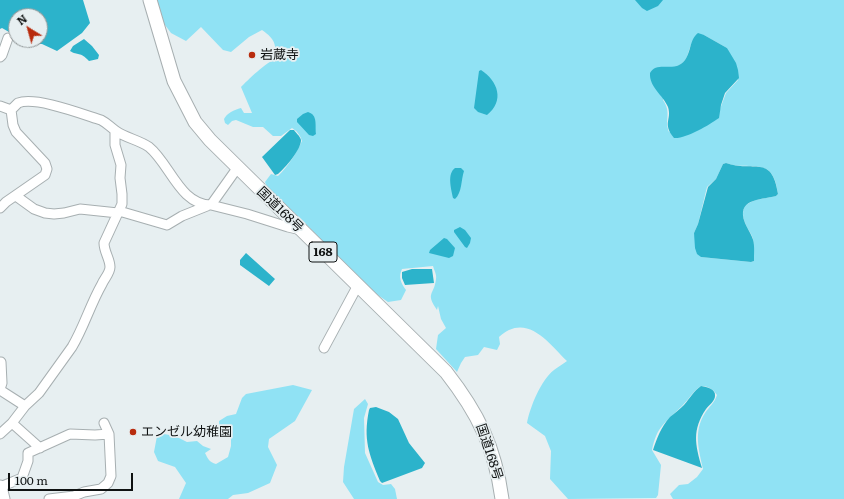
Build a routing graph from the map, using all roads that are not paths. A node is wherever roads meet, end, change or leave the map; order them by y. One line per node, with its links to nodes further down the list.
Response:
1 (150, 0): 7 (highway, 国道168号 / 168)
2 (8, 38): 3 (street)
3 (0, 56)
4 (0, 106): 5 (street)
5 (11, 110): 6 (street); 8 (street)
6 (116, 131): 9 (street); 11 (street)
7 (238, 167): 9 (street); 12 (highway, 国道168号 / 168)
8 (16, 196): 10 (street); 11 (street)
9 (210, 205): 11 (street); 12 (street)
10 (0, 208)
11 (118, 212): 17 (street)
12 (301, 230): 13 (highway, 国道168号 / 168)
13 (358, 285): 14 (street); 27 (highway, 国道168号 / 168)
14 (324, 348)
15 (1, 362): 16 (street)
16 (0, 390): 17 (street)
17 (25, 406): 18 (street)
18 (12, 423): 20 (street); 22 (street)
19 (104, 423): 21 (street)
20 (0, 434)
21 (109, 434): 22 (street); 24 (street)
22 (40, 448): 23 (street)
23 (0, 487): 25 (highway)
24 (65, 498): 26 (street)
25 (3, 499)
26 (49, 499)
27 (502, 499)

